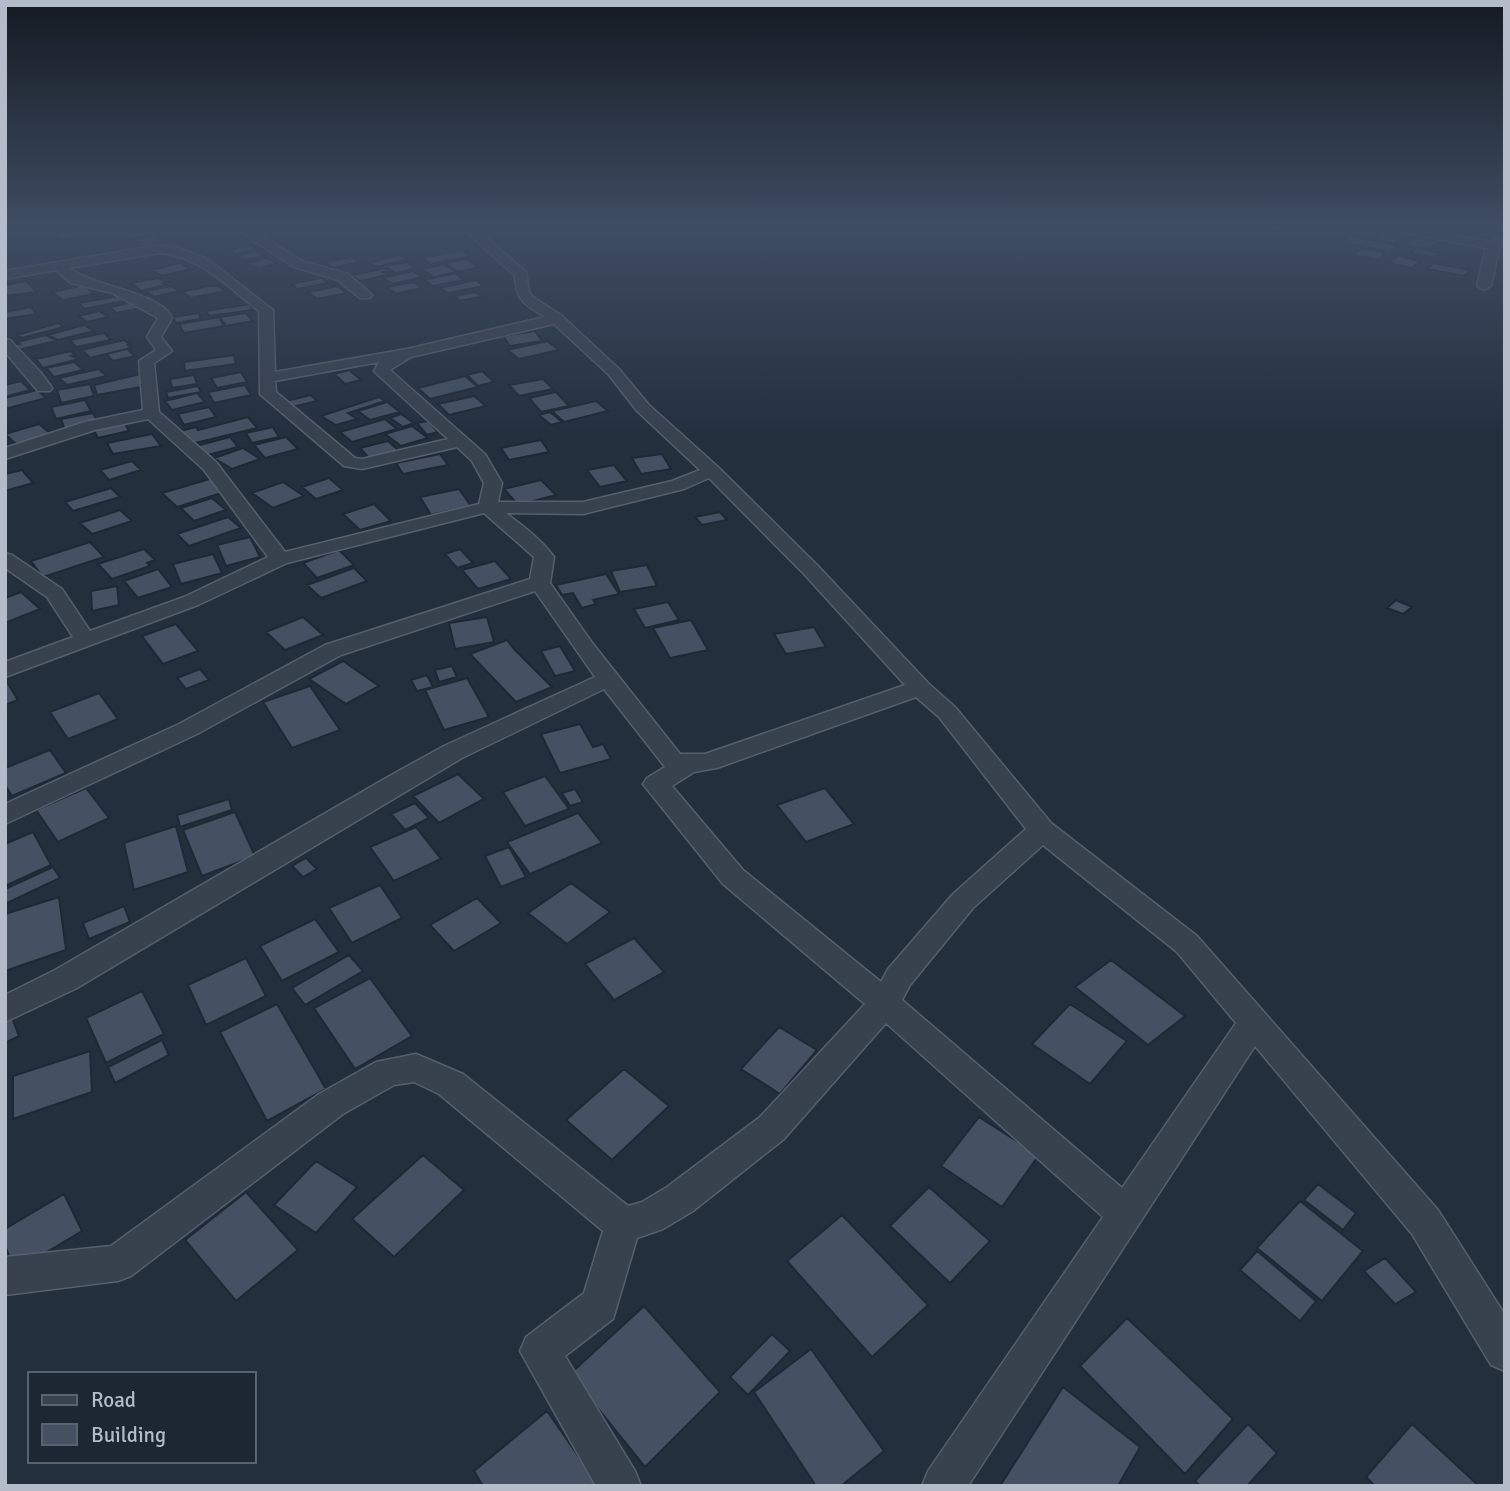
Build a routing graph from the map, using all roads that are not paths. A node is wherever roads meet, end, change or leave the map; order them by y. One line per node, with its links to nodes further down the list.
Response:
1 (130, 297): 9 (street)
2 (247, 297): 7 (street)
3 (525, 297): 4 (street)
4 (557, 319): 6 (street); 12 (street)
5 (5, 343): 8 (street)
6 (407, 353): 7 (street); 10 (street)
7 (266, 378): 10 (street)
8 (44, 388)
9 (151, 413): 11 (street); 15 (street)
10 (459, 442): 13 (street)
11 (5, 454)
12 (712, 471): 13 (street); 20 (street)
13 (487, 507): 15 (street); 16 (street)
14 (5, 559): 17 (street)
15 (280, 559): 17 (street)
16 (540, 583): 19 (street); 22 (street)
17 (86, 641): 18 (street)
18 (5, 670)
19 (608, 679): 21 (street); 25 (street)
20 (920, 688): 21 (street); 23 (street)
21 (688, 764): 24 (street)
22 (5, 815)
23 (1042, 830): 24 (street); 26 (street)
24 (885, 1003): 27 (street); 28 (street)
25 (5, 1009)
26 (1253, 1023): 27 (street); 30 (street)
27 (1126, 1214): 32 (street)
28 (623, 1225): 29 (street); 31 (street)
29 (5, 1276)
30 (1505, 1352)
31 (620, 1486)
32 (943, 1486)

